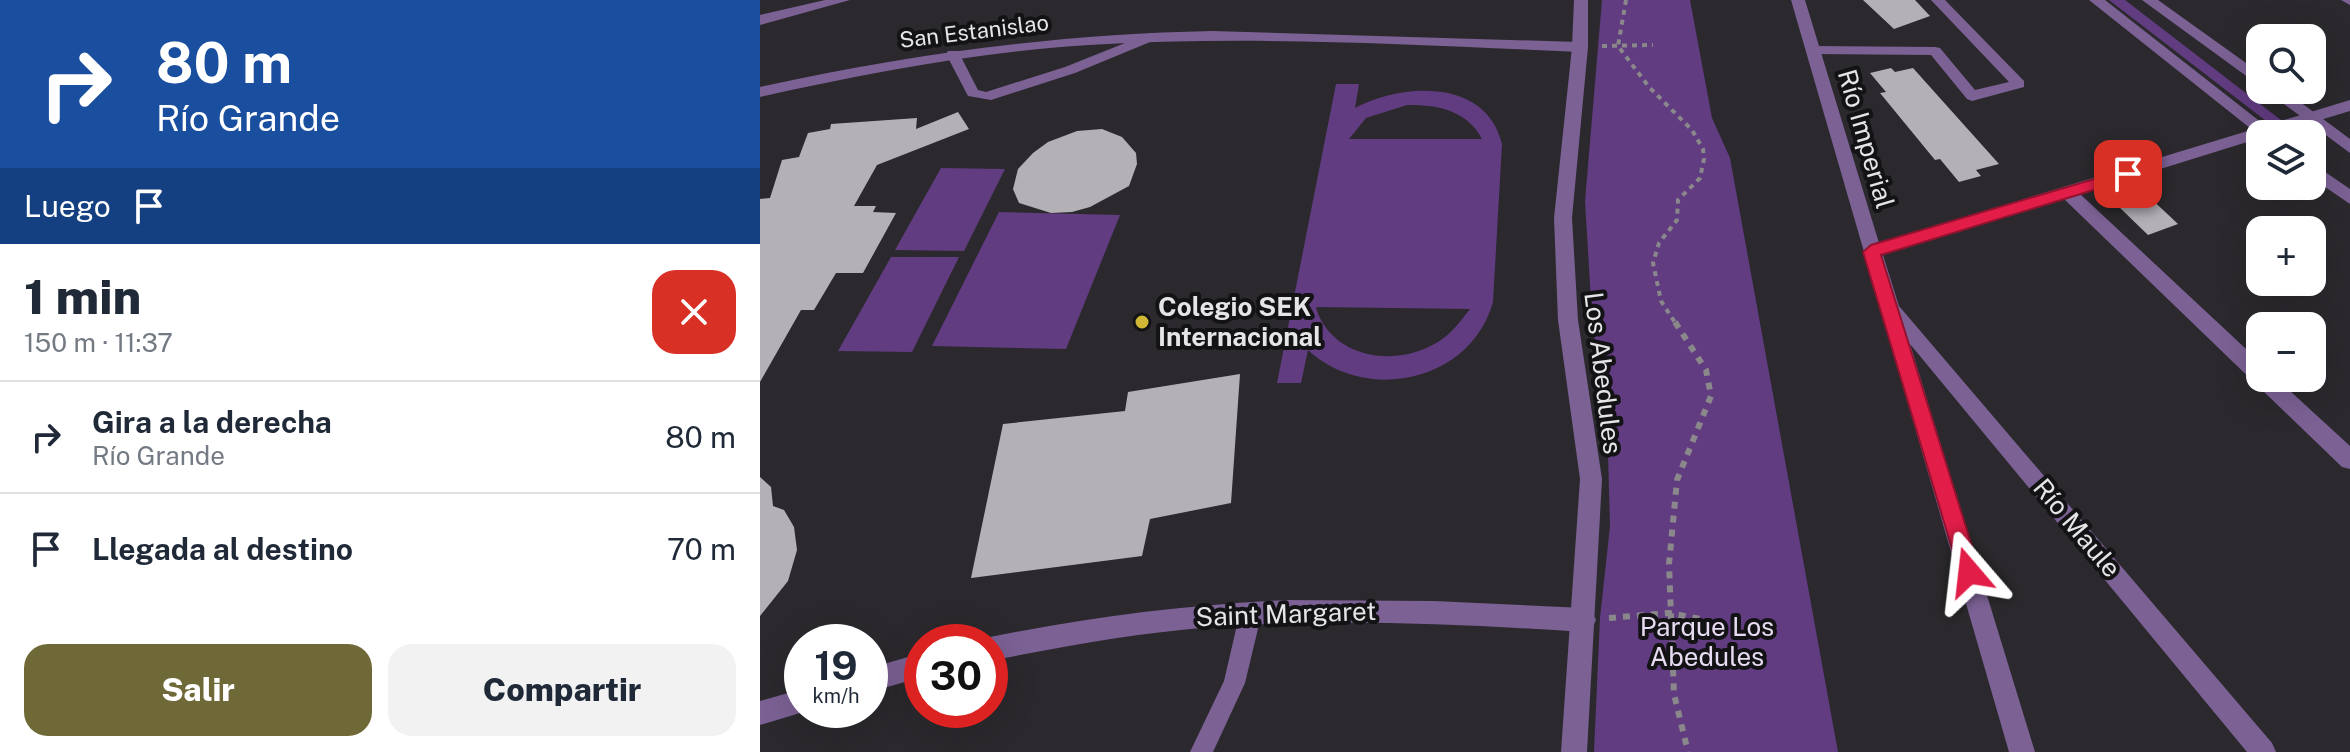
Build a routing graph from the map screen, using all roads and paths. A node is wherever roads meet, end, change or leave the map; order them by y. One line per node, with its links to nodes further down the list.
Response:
1 (843, 0): 8 (street)
2 (1581, 0): 12 (street, Los Abedules)
3 (1626, 0): 11 (path)
4 (1798, 0): 13 (street, Río Imperial)
5 (1938, 0): 13 (lane)
6 (2096, 0): 20 (street)
7 (2149, 0): 15 (street)
8 (760, 20)
9 (1150, 37): 12 (street, San Estanislao); 14 (street, San Estanislao); 14 (lane)
10 (1653, 45): 11 (path)
11 (1618, 46): 12 (path); 33 (path)
12 (1580, 47): 35 (street, Los Abedules)
13 (1813, 50): 27 (street, Río Imperial)
14 (953, 54): 16 (street, San Estanislao)
15 (2246, 71)
16 (760, 92)
17 (2292, 104): 19 (street)
18 (2350, 105): 19 (street)
19 (2312, 118): 21 (street); 23 (street)
20 (2250, 120)
21 (2306, 120)
22 (2246, 139): 25 (street)
23 (2350, 147)
24 (2326, 180): 26 (street)
25 (2068, 193): 27 (street); 29 (street)
26 (2350, 198)
27 (1871, 252): 28 (street, Río Imperial)
28 (1890, 306): 42 (street, Río Imperial); 43 (street, Río Maule)
29 (2246, 362)
30 (2278, 392): 31 (street)
31 (2350, 460)
32 (1251, 612): 35 (street, Saint Margaret); 36 (street, Saint Margaret); 39 (lane)
33 (1669, 613): 34 (path); 35 (path); 41 (path)
34 (1701, 619)
35 (1584, 620): 40 (street, Los Abedules)
36 (1008, 646)
37 (784, 706): 38 (street)
38 (760, 713)
39 (1201, 752)
40 (1574, 752)
41 (1688, 752)
42 (2022, 752)
43 (2263, 752)

